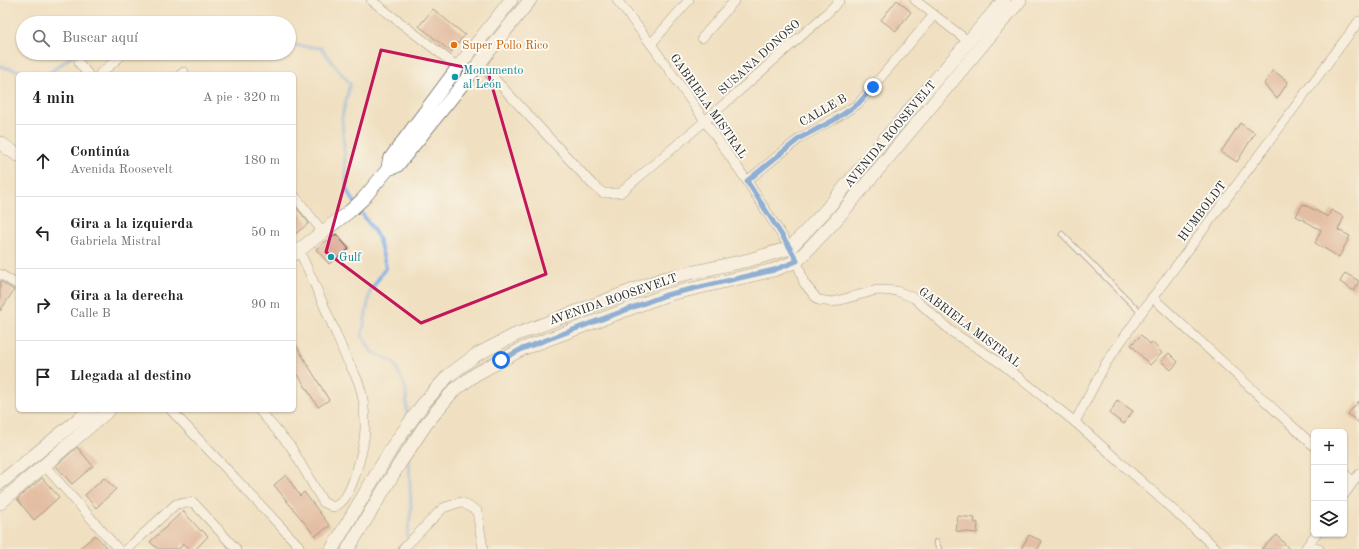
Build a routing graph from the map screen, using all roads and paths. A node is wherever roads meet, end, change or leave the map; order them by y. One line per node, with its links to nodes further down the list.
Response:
1 (371, 0): 19 (street)
2 (511, 0): 19 (street)
3 (530, 0): 18 (street)
4 (617, 0): 15 (street, GABRIELA MISTRAL)
5 (689, 0): 15 (street)
6 (736, 0): 13 (street)
7 (840, 0): 22 (street, SUSANA DONOSO)
8 (915, 0): 11 (street)
9 (1004, 0): 14 (street, AVENIDA ROOSEVELT)
10 (1020, 0): 32 (street, AVENIDA ROOSEVELT)
11 (934, 15): 14 (street); 26 (street, CALLE B)
12 (1359, 21): 35 (street, HUMBOLDT)
13 (702, 38)
14 (968, 41): 30 (street, AVENIDA ROOSEVELT)
15 (651, 44): 22 (street, GABRIELA MISTRAL)
16 (116, 60): 21 (street)
17 (79, 63): 20 (street)
18 (480, 63): 22 (street, SUSANA DONOSO); 25 (street)
19 (458, 67): 25 (street)
20 (86, 72)
21 (102, 72)
22 (705, 121): 26 (street, GABRIELA MISTRAL)
23 (0, 143): 24 (street)
24 (16, 154)
25 (388, 169): 28 (street)
26 (747, 181): 30 (street, GABRIELA MISTRAL)
27 (296, 198): 28 (street)
28 (323, 232): 31 (street)
29 (1062, 234): 36 (lane)
30 (790, 248): 32 (street, GABRIELA MISTRAL); 57 (street, AVENIDA ROOSEVELT)
31 (296, 252): 40 (street)
32 (797, 261): 41 (street, GABRIELA MISTRAL); 58 (street, AVENIDA ROOSEVELT)
33 (0, 274): 34 (street)
34 (16, 284)
35 (1152, 297): 36 (street, HUMBOLDT); 42 (street)
36 (1141, 313): 41 (street, HUMBOLDT)
37 (88, 412): 47 (street)
38 (107, 412): 43 (street)
39 (174, 412): 52 (street)
40 (260, 412)
41 (1075, 422): 62 (street, GABRIELA MISTRAL)
42 (1311, 443)
43 (44, 465): 49 (street); 54 (street)
44 (1359, 474): 46 (street)
45 (1347, 476): 46 (street)
46 (1353, 482): 48 (street)
47 (0, 483)
48 (1347, 490)
49 (0, 503)
50 (1314, 537): 53 (street)
51 (936, 542): 61 (lane)
52 (299, 546)
53 (1306, 548): 63 (street)
54 (118, 549)
55 (126, 549): 56 (street)
56 (236, 549)
57 (332, 549)
58 (348, 549)
59 (403, 549): 60 (street)
60 (483, 549)
61 (939, 549)
62 (1217, 549)
63 (1319, 549)

